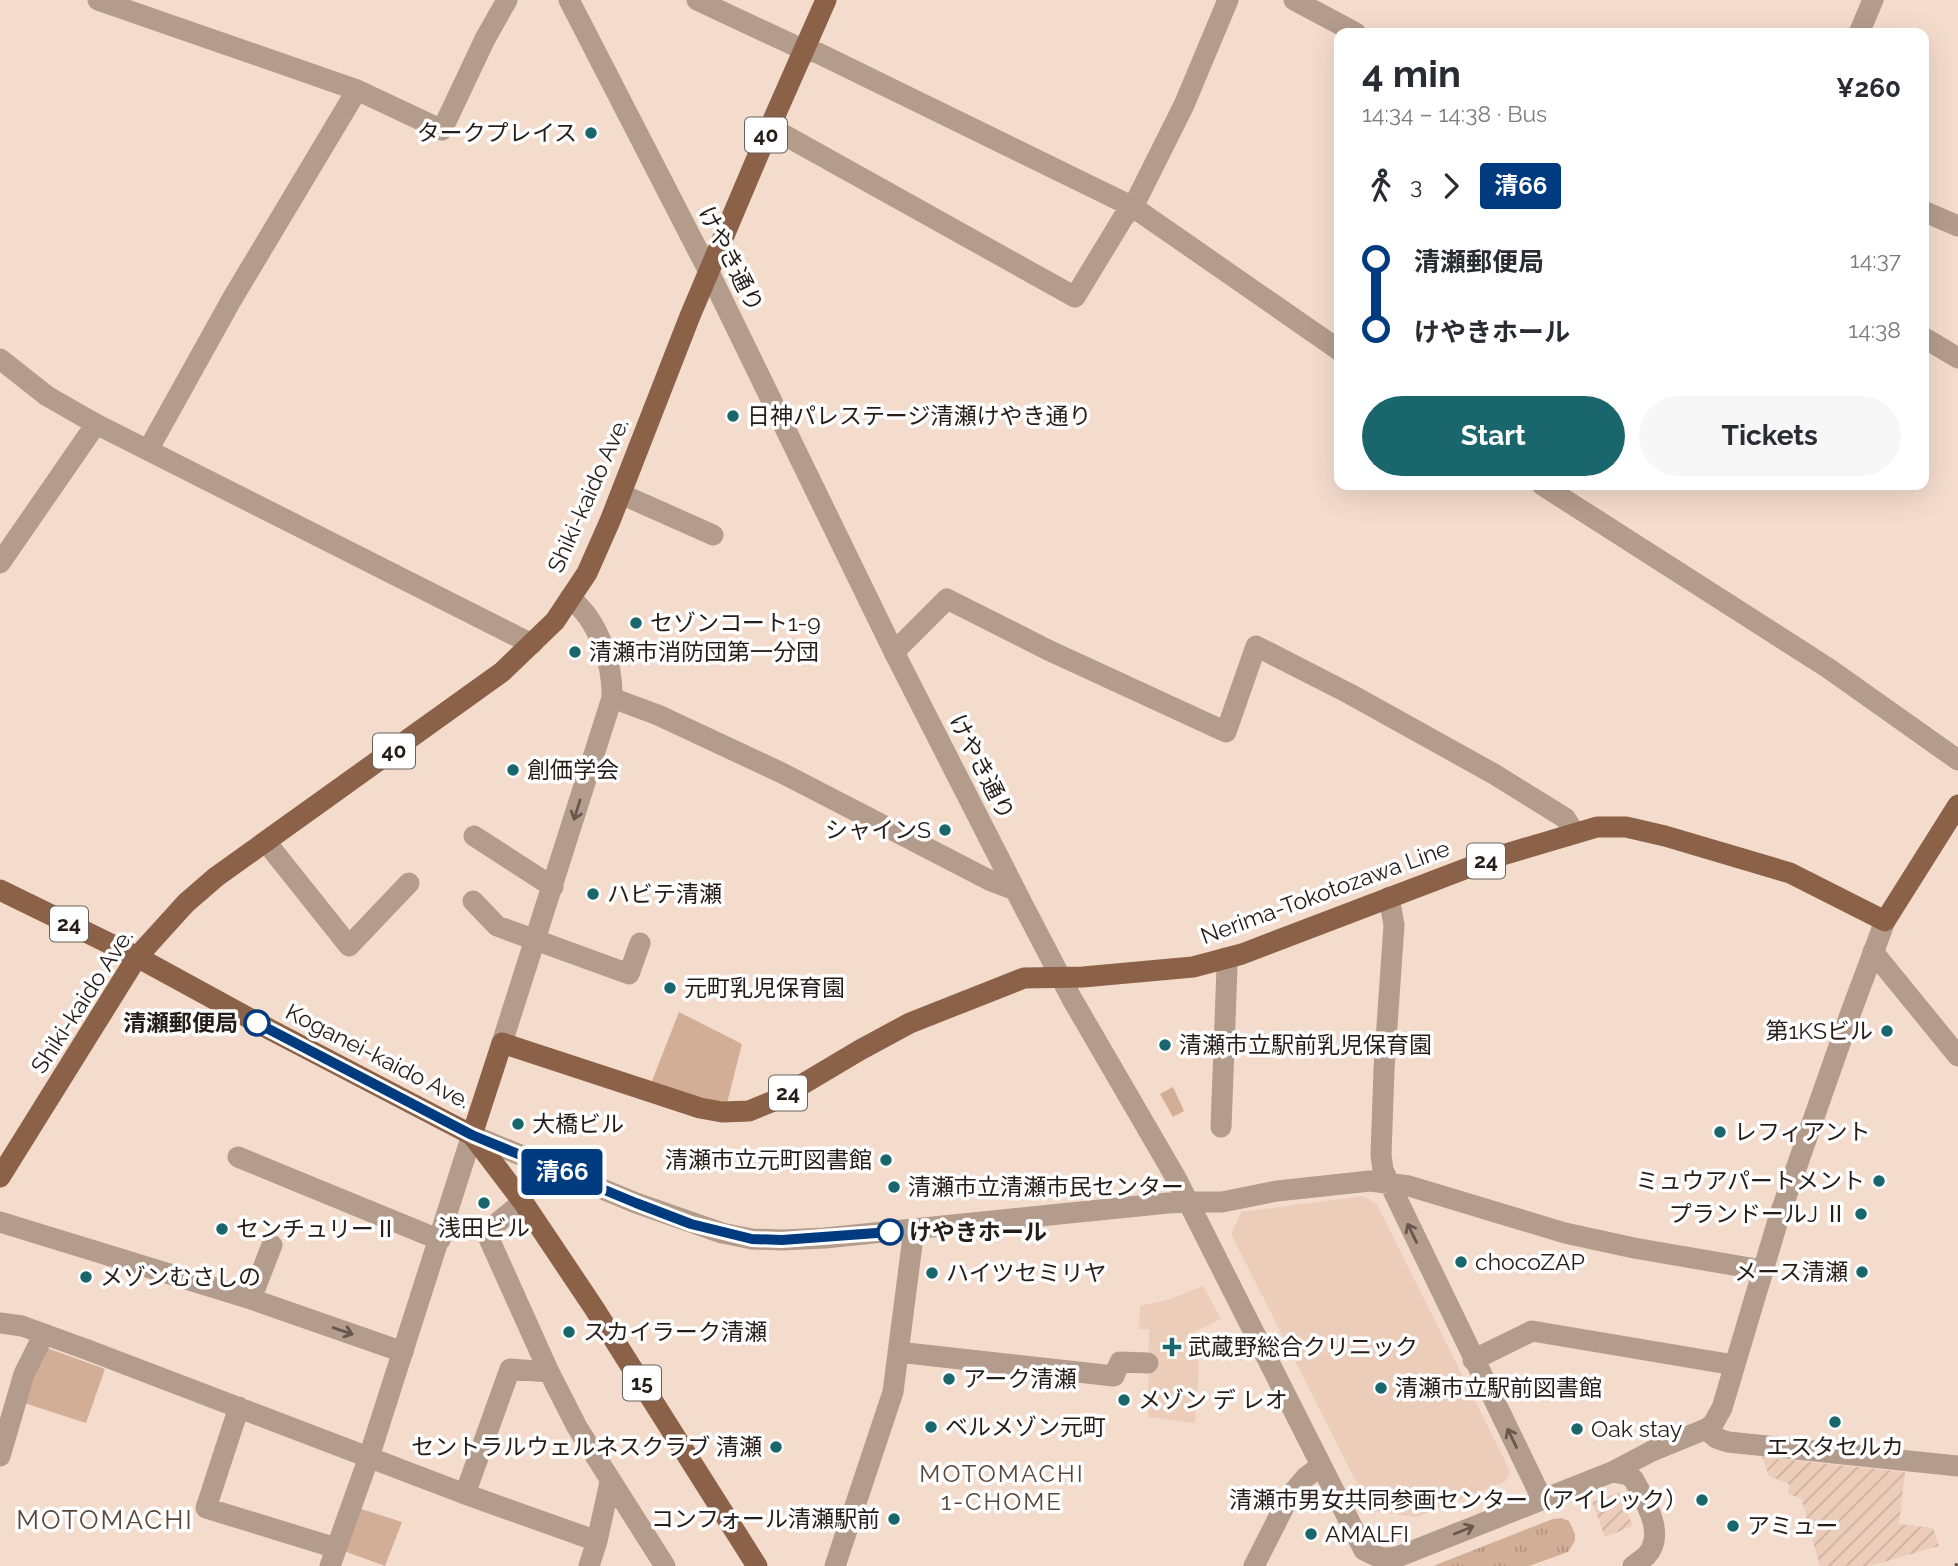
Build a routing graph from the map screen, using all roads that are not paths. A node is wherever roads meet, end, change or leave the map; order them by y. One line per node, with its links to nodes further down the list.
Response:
1 (98, 0): 12 (street)
2 (507, 0): 12 (street)
3 (569, 0): 17 (street, けやき通り)
4 (697, 0): 11 (street)
5 (826, 0): 11 (main road, Shiki-kaido Ave. / 40)
6 (1228, 0): 14 (street)
7 (1294, 0): 9 (street)
8 (1873, 0): 10 (street)
9 (1347, 28)
10 (1861, 28)
11 (804, 50): 13 (main road, Shiki-kaido Ave. / 40); 14 (street)
12 (356, 90): 23 (street)
13 (770, 127): 14 (street); 17 (main road, Shiki-kaido Ave. / 40)
14 (1133, 207): 19 (street)
15 (1929, 214): 16 (street)
16 (1958, 226)
17 (709, 272): 25 (main road, Shiki-kaido Ave. / 40); 30 (street, けやき通り)
18 (1929, 341): 20 (street)
19 (1334, 347)
20 (1958, 358)
21 (0, 359): 22 (street)
22 (96, 424): 23 (street); 27 (street)
23 (148, 450): 29 (street)
24 (1550, 490): 32 (street)
25 (621, 494): 26 (street); 28 (main road, Shiki-kaido Ave. / 40)
26 (713, 535)
27 (0, 563)
28 (570, 598): 29 (main road, Shiki-kaido Ave. / 40); 31 (street)
29 (532, 644): 36 (main road, Shiki-kaido Ave. / 40)
30 (894, 652): 34 (street); 40 (street, けやき通り)
31 (612, 698): 38 (street, one-way to 38); 40 (street)
32 (1958, 760)
33 (1958, 806): 43 (main road)
34 (1574, 832): 41 (main road, Nerima-Tokotozawa Line / 24); 43 (main road, Nerima-Tokotozawa Line / 24)
35 (474, 836): 38 (street)
36 (266, 842): 37 (street); 47 (main road, Shiki-kaido Ave. / 40)
37 (409, 883)
38 (553, 887): 44 (street)
39 (0, 890): 47 (main road, 24)
40 (1015, 890): 49 (street, けやき通り)
41 (1389, 897): 48 (main road, Nerima-Tokotozawa Line / 24); 56 (street)
42 (473, 901): 44 (street)
43 (1885, 921): 46 (street)
44 (536, 940): 45 (street); 50 (street)
45 (640, 943)
46 (1872, 951): 51 (street); 63 (street)
47 (137, 957): 53 (main road, Koganei-kaido Ave. / 24); 55 (main road, Shiki-kaido Ave. / 40)
48 (1225, 958): 49 (main road, Nerima-Tokotozawa Line / 24); 52 (street)
49 (1061, 976): 50 (main road, 24); 58 (street, けやき通り)
50 (502, 1043): 53 (main road)
51 (1958, 1056)
52 (1221, 1127)
53 (472, 1135): 57 (main road, Koganei-kaido Ave. / 15); 60 (street); 61 (street)
54 (238, 1157): 61 (street)
55 (0, 1177)
56 (1388, 1183): 58 (street); 63 (street); 69 (street, one-way to 56)
57 (523, 1202): 72 (street); 91 (main road, Koganei-kaido Ave. / 15)
58 (1188, 1202): 60 (street); 78 (street, けやき通り)
59 (0, 1222): 64 (street)
60 (914, 1228): 68 (street)
61 (440, 1240): 67 (street)
62 (272, 1245): 64 (street)
63 (1762, 1270): 71 (street)
64 (251, 1299): 67 (street, one-way to 67)
65 (0, 1323): 66 (street)
66 (44, 1334): 73 (street); 76 (street)
67 (403, 1352): 77 (street)
68 (898, 1352): 70 (street); 92 (street)
69 (1474, 1360): 71 (street); 84 (street, one-way to 69)
70 (1148, 1363)
71 (1734, 1365): 74 (street)
72 (549, 1372): 81 (street); 83 (street)
73 (239, 1407): 77 (street); 86 (street)
74 (1706, 1429): 75 (street); 79 (street)
75 (1652, 1451): 80 (street); 82 (street)
76 (0, 1457)
77 (369, 1457): 83 (street); 86 (street)
78 (1321, 1466): 87 (street, けやき通り); 93 (street)
79 (1958, 1466)
80 (1612, 1472): 82 (street); 84 (street)
81 (610, 1482): 85 (street); 90 (street)
82 (1638, 1488): 94 (street)
83 (465, 1494): 85 (street)
84 (1542, 1499): 88 (street, one-way to 84)
85 (597, 1541): 89 (street)
86 (333, 1557)
87 (1364, 1558): 88 (street)
88 (1397, 1561)
89 (589, 1566)
90 (665, 1566)
91 (757, 1566)
92 (835, 1566)
93 (1254, 1566)
94 (1633, 1566)

